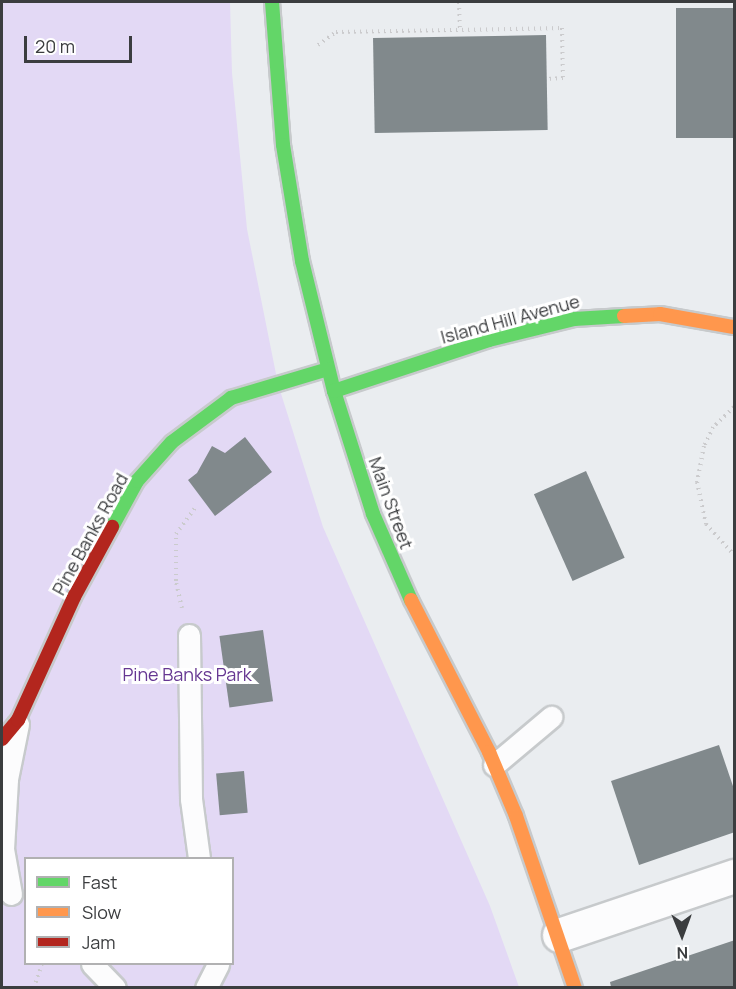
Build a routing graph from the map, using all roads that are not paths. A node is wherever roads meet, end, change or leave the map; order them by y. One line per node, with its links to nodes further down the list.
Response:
1 (272, 2): 3 (main road, Main Street)
2 (735, 327): 4 (main road, Island Hill Avenue)
3 (328, 369): 4 (main road, Main Street); 7 (main road, Pine Banks Road)
4 (334, 391): 9 (main road, Main Street)
5 (189, 635): 10 (lane)
6 (551, 717): 9 (lane)
7 (18, 720): 8 (main road, Pine Banks Road); 12 (lane)
8 (2, 740)
9 (494, 765): 13 (main road, Main Street)
10 (199, 857)
11 (735, 876): 13 (street)
12 (13, 895)
13 (559, 936): 18 (main road, Main Street)
14 (94, 965): 16 (lane)
15 (217, 965): 17 (lane)
16 (115, 987)
17 (206, 987)
18 (575, 987)

